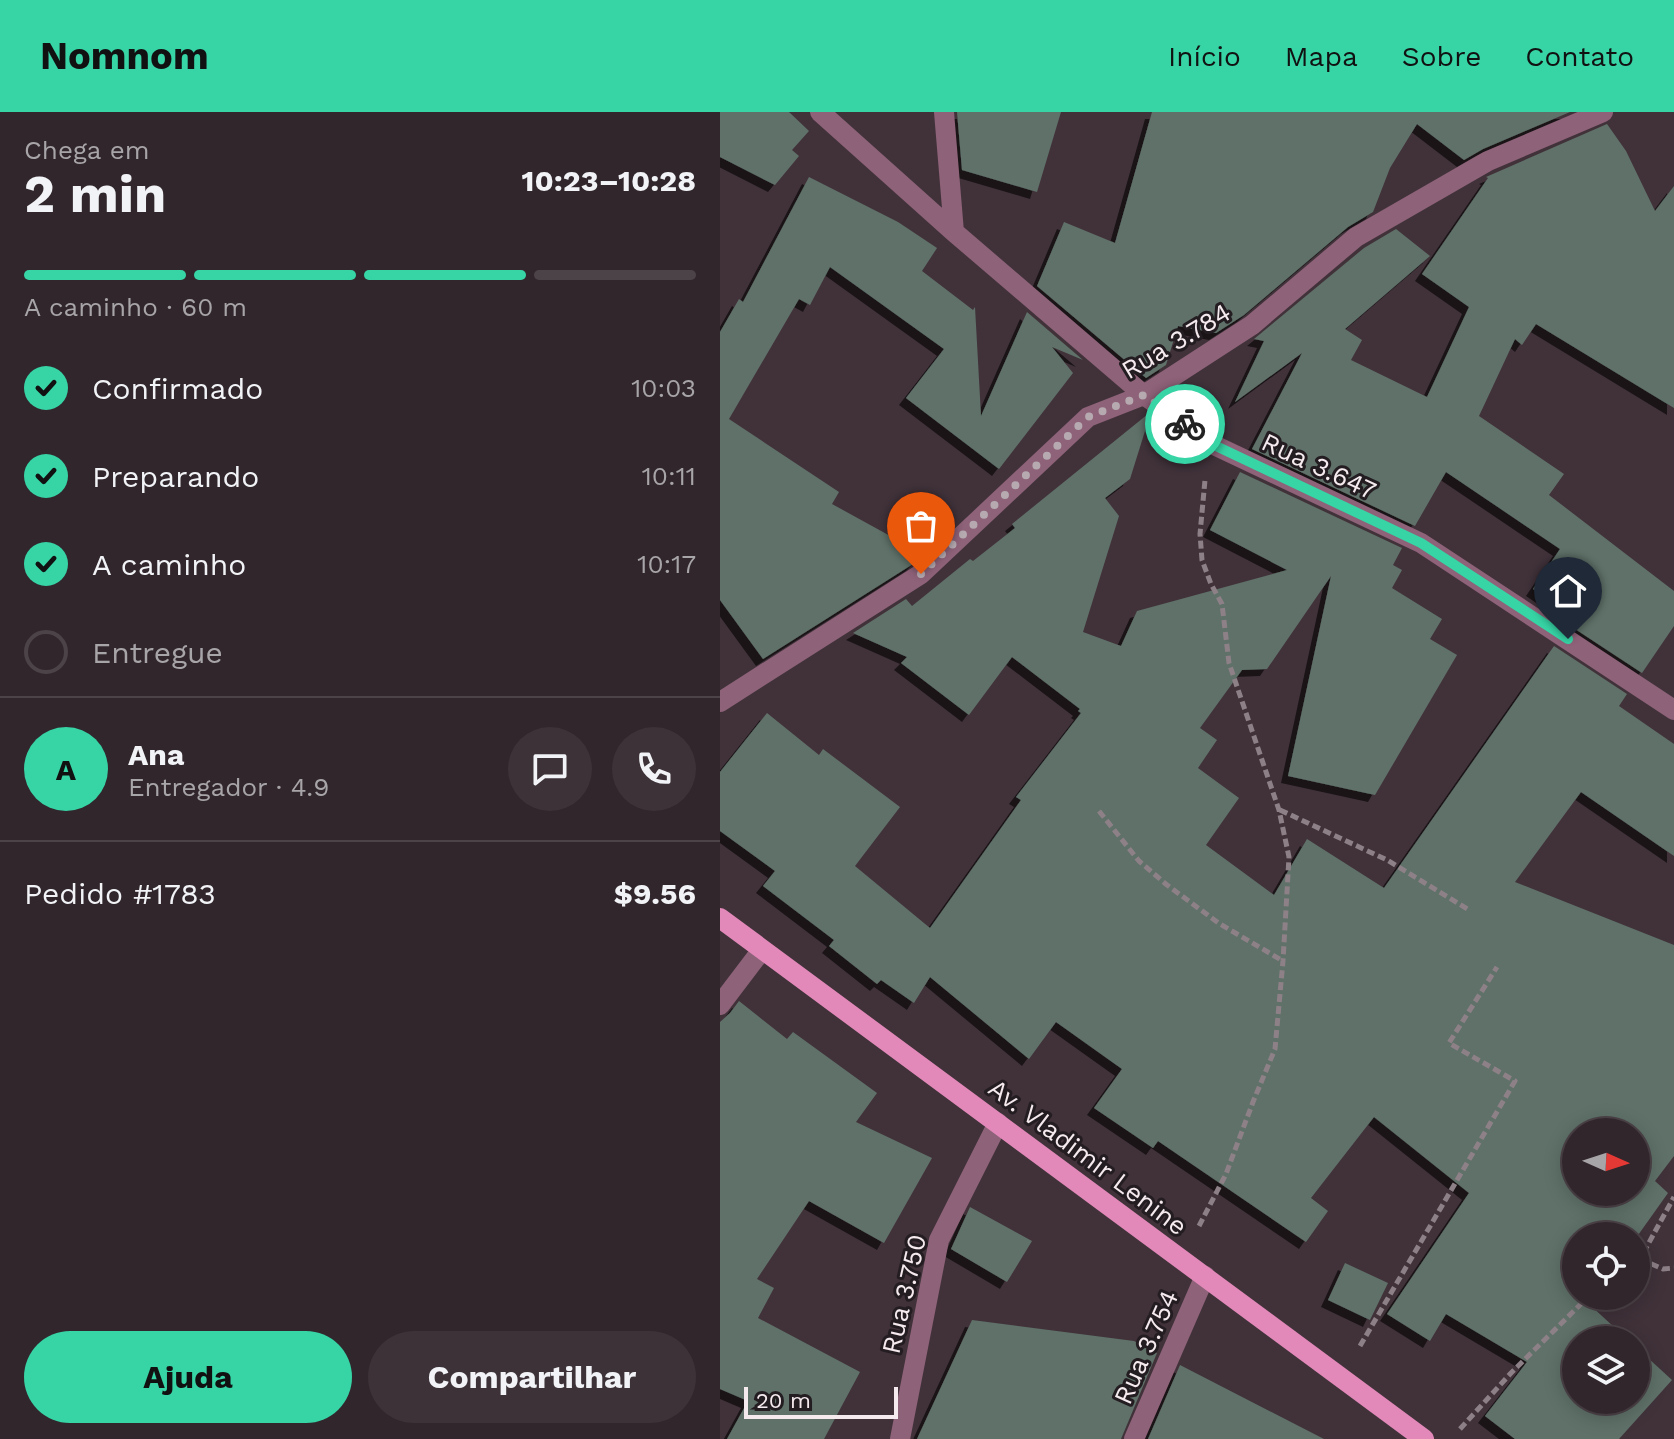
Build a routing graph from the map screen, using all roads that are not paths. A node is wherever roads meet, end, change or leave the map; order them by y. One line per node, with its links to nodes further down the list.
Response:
1 (820, 112): 4 (street, Rua 3.647)
2 (944, 112): 4 (street)
3 (1603, 112): 5 (street, Rua 3.784)
4 (954, 232): 5 (street, Rua 3.647)
5 (1144, 395): 6 (street, Rua 3.784); 7 (street, Rua 3.647)
6 (720, 702)
7 (1674, 710)
8 (720, 918): 9 (main road, Av. Vladimir Lenine)
9 (761, 951): 10 (street); 11 (main road, Av. Vladimir Lenine)
10 (720, 1005)
11 (998, 1123): 12 (main road, Av. Vladimir Lenine); 13 (street, Rua 3.750)
12 (1205, 1276): 14 (street, Rua 3.754); 15 (main road, Av. Vladimir Lenine)
13 (900, 1439)
14 (1134, 1439)
15 (1424, 1439)

